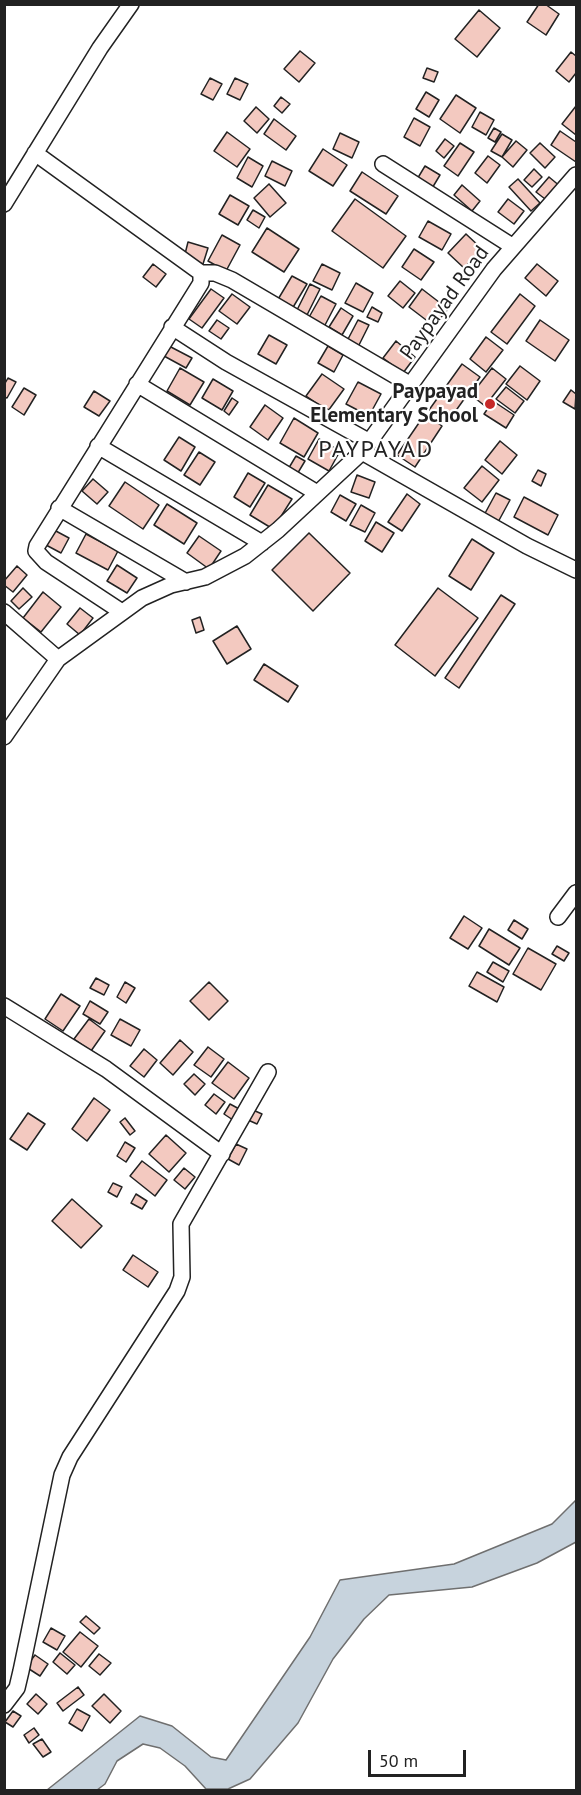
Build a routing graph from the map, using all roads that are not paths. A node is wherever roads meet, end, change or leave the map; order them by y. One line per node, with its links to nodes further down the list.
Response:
1 (131, 4): 2 (street)
2 (35, 153): 5 (street); 7 (street)
3 (383, 164): 6 (street)
4 (576, 175): 6 (street, Paypayad Road)
5 (4, 204)
6 (513, 246): 10 (street, Paypayad Road)
7 (201, 273): 8 (street); 10 (street)
8 (172, 327): 9 (street); 12 (street)
9 (137, 384): 11 (street); 13 (street)
10 (411, 385): 12 (street, Paypayad Road)
11 (98, 446): 14 (street); 15 (street)
12 (366, 447): 13 (street, Paypayad Road); 16 (street)
13 (317, 493): 15 (street, Paypayad Road)
14 (59, 508): 17 (street); 19 (street)
15 (262, 543): 17 (street, Paypayad Road)
16 (576, 570)
17 (186, 582): 19 (street, Paypayad Road)
18 (4, 612): 20 (street)
19 (122, 612): 20 (street, Paypayad Road)
20 (58, 658): 21 (street, Paypayad Road)
21 (4, 737)
22 (576, 893): 23 (street)
23 (558, 917)
24 (4, 1006): 26 (street)
25 (268, 1072): 26 (street)
26 (222, 1154): 27 (street)
27 (4, 1705)

